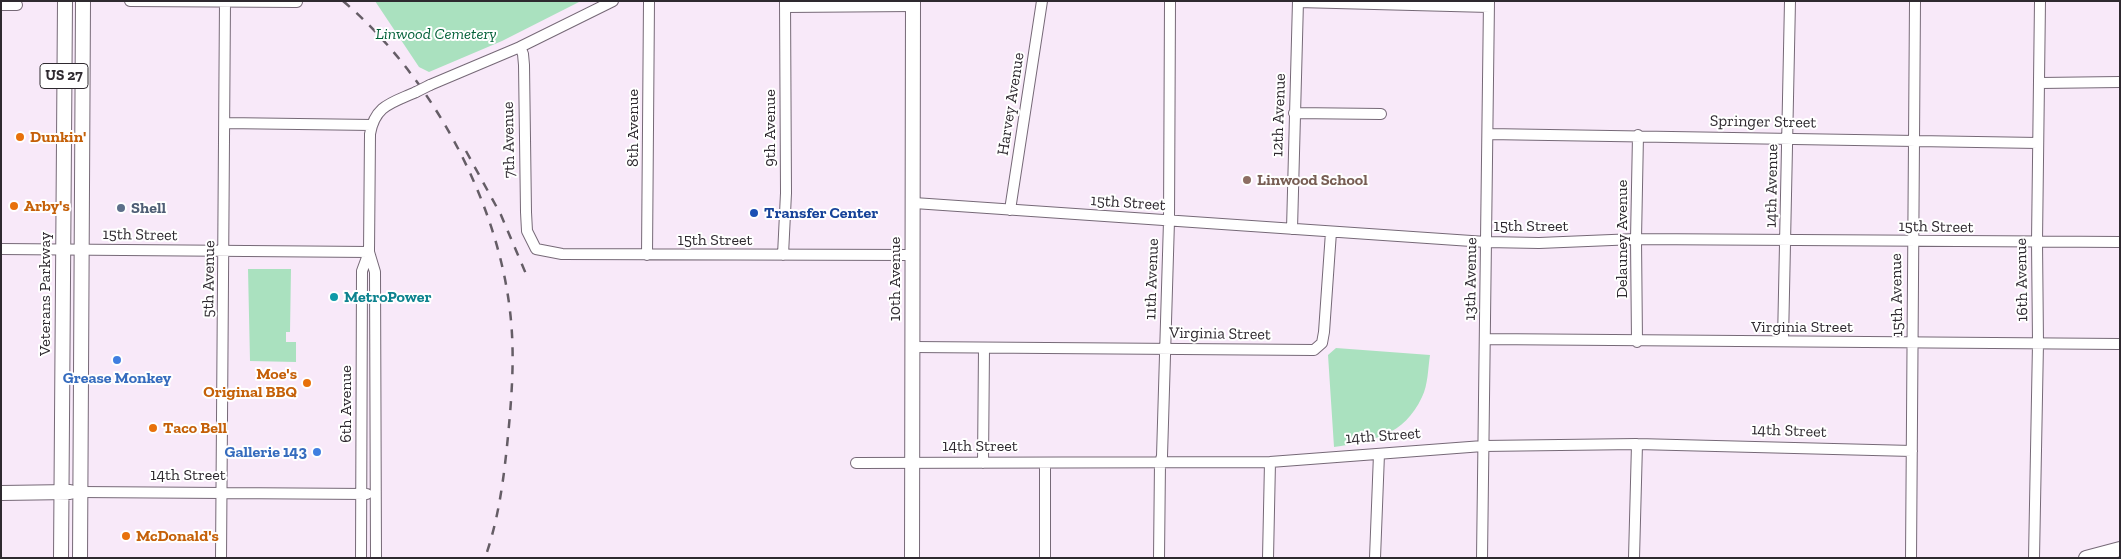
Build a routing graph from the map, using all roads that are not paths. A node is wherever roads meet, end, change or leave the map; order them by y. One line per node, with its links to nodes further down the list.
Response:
1 (65, 1): 45 (main road, Veterans Parkway / US 27)
2 (83, 1): 46 (main road, US 27)
3 (613, 1): 20 (street)
4 (649, 1): 49 (street, 8th Avenue)
5 (1042, 1): 33 (street, Harvey Avenue)
6 (1170, 1): 34 (street, 11th Avenue)
7 (1790, 1): 29 (street, 14th Avenue)
8 (1915, 1): 30 (street, 15th Avenue)
9 (2040, 1): 22 (street, 16th Avenue)
10 (130, 2): 11 (street)
11 (225, 2): 12 (street); 25 (street, 5th Avenue)
12 (297, 2)
13 (1298, 2): 14 (street); 23 (street, 12th Avenue)
14 (1395, 3): 17 (street)
15 (785, 4): 16 (street); 50 (street, 9th Avenue)
16 (913, 4): 32 (main road, 10th Avenue)
17 (1489, 4): 27 (street, 13th Avenue)
18 (1, 5): 19 (street)
19 (17, 5)
20 (520, 47): 26 (street, bridge); 37 (street, 7th Avenue)
21 (2120, 82): 22 (street)
22 (2040, 83): 31 (street, 16th Avenue)
23 (1294, 113): 24 (street); 35 (street, 12th Avenue)
24 (1382, 114)
25 (225, 123): 26 (street); 47 (street, 5th Avenue)
26 (372, 125): 48 (street, 6th Avenue)
27 (1488, 134): 28 (street, Springer Street); 42 (street, 13th Avenue)
28 (1638, 136): 29 (street, Springer Street); 38 (street, Delauney Avenue)
29 (1788, 137): 30 (street, Springer Street); 39 (street, 14th Avenue)
30 (1913, 140): 31 (street, Springer Street); 40 (street, 15th Avenue)
31 (2038, 143): 41 (street, 16th Avenue)
32 (914, 203): 33 (street, 15th Street); 51 (main road, 10th Avenue)
33 (1010, 210): 34 (street, 15th Street)
34 (1169, 221): 35 (street, 15th Street); 60 (street, 11th Avenue)
35 (1292, 229): 36 (street, 15th Street)
36 (1331, 232): 42 (street, 15th Street); 60 (street, Virginia Street)
37 (529, 233): 49 (street, 15th Street)
38 (1636, 239): 39 (street, 15th Street); 42 (street, 15th Street); 54 (street, Delauney Avenue)
39 (1786, 241): 40 (street, 15th Street); 53 (street, 14th Avenue)
40 (1912, 241): 41 (street, 15th Street); 55 (street, 15th Avenue)
41 (2037, 241): 43 (street, 15th Street); 56 (street, 16th Avenue)
42 (1486, 242): 52 (street, 13th Avenue)
43 (2120, 242)
44 (1, 249): 45 (street, 15th Street)
45 (62, 249): 46 (street, 15th Street); 72 (main road, Veterans Parkway / US 27)
46 (81, 250): 47 (street, 15th Street); 73 (main road, US 27)
47 (224, 251): 48 (street, 15th Street); 74 (street, 5th Avenue)
48 (369, 252): 75 (street, 6th Avenue); 76 (street, 6th Avenue)
49 (647, 254): 50 (street, 15th Street)
50 (783, 255): 51 (street, 15th Street)
51 (912, 255): 58 (main road, 10th Avenue)
52 (1485, 339): 54 (street, Virginia Street); 62 (street, 13th Avenue)
53 (1783, 341): 54 (street, Virginia Street); 55 (street, Virginia Street)
54 (1638, 342)
55 (1913, 343): 56 (street, Virginia Street); 63 (street, 15th Avenue)
56 (2038, 343): 57 (street, Virginia Street); 91 (street, 16th Avenue)
57 (2120, 344)
58 (913, 347): 59 (street, Virginia Street); 68 (main road, 10th Avenue)
59 (984, 348): 60 (street, Virginia Street); 69 (street)
60 (1165, 349): 65 (street, 11th Avenue)
61 (1637, 444): 62 (street, 14th Street); 63 (street, 14th Street); 89 (street)
62 (1483, 446): 64 (street, 14th Street); 88 (street, 13th Avenue)
63 (1912, 452): 90 (street, 15th Avenue)
64 (1378, 454): 66 (street, 14th Street); 87 (street)
65 (1160, 462): 66 (street, 14th Street); 70 (street, 14th Street); 85 (street, 11th Avenue)
66 (1270, 462): 86 (street)
67 (856, 463): 68 (street, 14th Street)
68 (912, 463): 69 (street, 14th Street); 83 (main road, 10th Avenue)
69 (984, 463): 70 (street, 14th Street)
70 (1045, 463): 84 (street)
71 (1, 492): 72 (main road, 14th Street)
72 (61, 492): 73 (main road, 14th Street); 78 (main road, Veterans Parkway / US 27)
73 (80, 492): 74 (street, 14th Street); 79 (main road, US 27)
74 (221, 492): 75 (street, 14th Street); 80 (street, 5th Avenue)
75 (362, 494): 76 (street, 14th Street); 81 (street, 6th Avenue)
76 (375, 495): 82 (street, 6th Avenue)
77 (2120, 549): 92 (main road)
78 (62, 558)
79 (80, 558)
80 (221, 558)
81 (361, 558)
82 (376, 558)
83 (912, 558)
84 (1045, 558)
85 (1159, 558)
86 (1268, 558)
87 (1375, 558)
88 (1482, 558)
89 (1634, 558)
90 (1911, 558)
91 (2034, 558)
92 (2086, 558)

